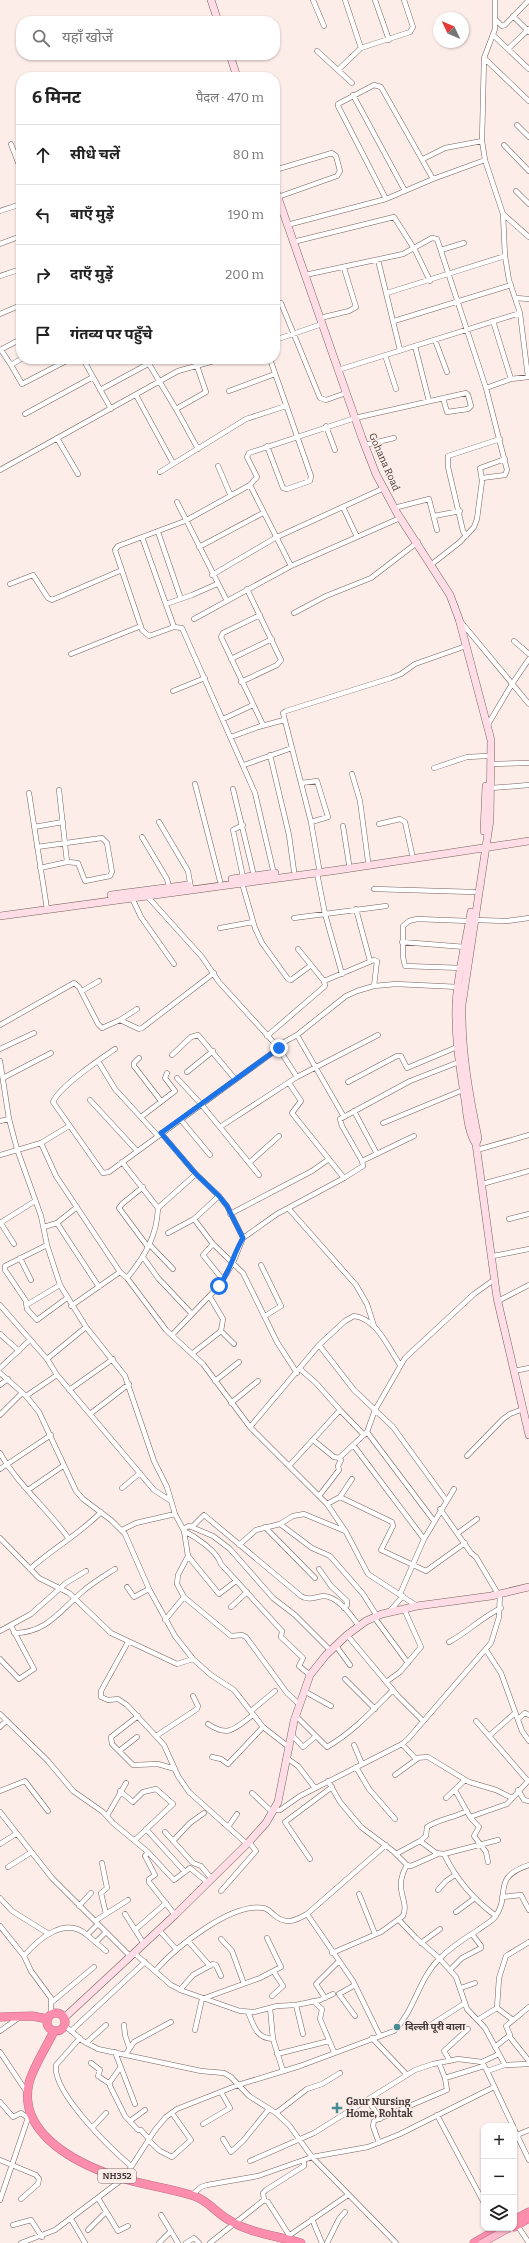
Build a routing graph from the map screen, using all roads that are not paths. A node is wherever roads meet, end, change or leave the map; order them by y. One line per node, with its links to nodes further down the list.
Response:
1 (211, 0): 8 (main road)
2 (313, 0): 11 (street)
3 (345, 0): 15 (street)
4 (375, 0): 14 (street)
5 (404, 0): 14 (street)
6 (495, 0): 10 (street)
7 (529, 0): 9 (street)
8 (216, 16)
9 (513, 16): 10 (street); 12 (street)
10 (496, 20): 13 (street)
11 (324, 26)
12 (529, 30): 16 (street)
13 (493, 35): 16 (street); 18 (street)
14 (389, 40): 15 (street)
15 (361, 48): 21 (street)
16 (509, 48): 20 (street)
17 (317, 50): 21 (street)
18 (484, 58): 25 (street); 28 (street)
19 (232, 60): 22 (main road)
20 (529, 69)
21 (338, 70): 23 (street)
22 (235, 72)
23 (352, 83)
24 (352, 95): 32 (street); 37 (street); 40 (street)
25 (529, 101)
26 (517, 126): 27 (street)
27 (529, 137)
28 (482, 141): 32 (street); 33 (street)
29 (11, 144): 31 (street)
30 (504, 145): 35 (street)
31 (16, 157)
32 (423, 159): 36 (street)
33 (485, 160): 36 (street); 45 (street)
34 (280, 169): 39 (street)
35 (529, 171)
36 (433, 179): 37 (street)
37 (405, 191): 40 (street)
38 (516, 191): 42 (street)
39 (280, 196)
40 (386, 199): 46 (street)
41 (280, 203): 46 (main road, Gohana Road)
42 (529, 204)
43 (16, 206): 44 (street)
44 (0, 211)
45 (503, 214): 47 (street); 54 (street)
46 (287, 225): 49 (main road, Gohana Road)
47 (529, 237)
48 (16, 238): 51 (street)
49 (293, 242): 52 (street); 58 (main road, Gohana Road)
50 (464, 243): 53 (street)
51 (0, 244)
52 (415, 250): 53 (street); 55 (street); 61 (street)
53 (441, 250): 59 (street)
54 (505, 256): 59 (street); 62 (street)
55 (378, 260): 56 (street); 63 (street)
56 (344, 268): 58 (street); 71 (street)
57 (16, 271): 60 (street)
58 (305, 275): 71 (main road, Gohana Road)
59 (449, 275): 61 (street); 66 (street)
60 (0, 276)
61 (430, 281): 63 (street)
62 (511, 285): 64 (street); 66 (street)
63 (387, 293): 72 (street)
64 (516, 298): 65 (street); 69 (street)
65 (529, 299)
66 (456, 302): 72 (street); 74 (street)
67 (281, 303): 75 (street)
68 (16, 307): 70 (street)
69 (520, 313): 73 (street); 95 (street)
70 (0, 314)
71 (321, 321): 75 (street); 91 (main road, Gohana Road)
72 (394, 321): 81 (street)
73 (493, 321): 74 (street); 96 (street)
74 (466, 330): 77 (street); 98 (street)
75 (293, 333): 76 (street); 102 (street)
76 (280, 338)
77 (435, 340): 79 (street); 92 (street)
78 (16, 342): 80 (street)
79 (415, 346): 81 (street); 105 (street)
80 (0, 350): 89 (street)
81 (400, 350): 82 (street)
82 (384, 355): 91 (street); 99 (street)
83 (16, 362): 89 (street)
84 (61, 364): 89 (street)
85 (86, 364): 94 (street)
86 (148, 364): 97 (street); 100 (street)
87 (204, 364): 90 (street)
88 (272, 364): 93 (street)
89 (11, 365)
90 (197, 366): 97 (street); 107 (street)
91 (338, 370): 102 (main road, Gohana Road)
92 (447, 372)
93 (276, 374): 101 (street); 106 (street)
94 (93, 377): 100 (street); 109 (street)
95 (529, 379): 96 (street)
96 (511, 380): 98 (street)
97 (159, 381): 103 (street); 107 (street)
98 (486, 388): 115 (street)
99 (396, 389)
100 (100, 390): 108 (street)
101 (229, 391)
102 (346, 393): 110 (main road, Gohana Road)
103 (136, 394): 108 (street); 121 (street)
104 (443, 398): 104 (street); 105 (street)
105 (429, 401): 110 (street)
106 (286, 406): 112 (street); 118 (street)
107 (176, 409): 118 (street)
108 (111, 410): 113 (street)
109 (25, 414)
110 (355, 418): 111 (street); 116 (main road, Gohana Road)
111 (326, 426): 112 (street); 119 (street)
112 (297, 436): 117 (street); 117 (street)
113 (57, 438): 123 (street); 125 (street)
114 (394, 438): 116 (street)
115 (500, 440): 120 (street); 133 (street)
116 (365, 445): 128 (main road, Gohana Road)
117 (267, 446): 127 (street)
118 (198, 449): 121 (street)
119 (335, 450)
120 (505, 459): 126 (street); 126 (street)
121 (173, 464): 124 (street)
122 (218, 466): 129 (street)
123 (0, 470)
124 (160, 472)
125 (78, 474)
126 (482, 478): 140 (street)
127 (250, 485): 129 (street); 134 (street)
128 (384, 488): 131 (street); 132 (main road, Gohana Road)
129 (230, 494): 137 (street)
130 (177, 502): 137 (street)
131 (343, 507): 142 (street); 143 (street)
132 (394, 508): 135 (street); 136 (main road, Gohana Road)
133 (460, 511): 135 (street); 140 (street)
134 (263, 513): 143 (street); 145 (street)
135 (434, 516): 138 (street)
136 (400, 518): 142 (street); 144 (main road, Gohana Road)
137 (185, 521): 139 (street); 145 (street)
138 (437, 530)
139 (158, 532): 141 (street); 153 (street)
140 (466, 536): 146 (street)
141 (142, 537): 148 (street); 155 (street)
142 (357, 537): 147 (street)
143 (276, 538): 147 (street); 149 (street)
144 (418, 542): 146 (main road, Gohana Road); 156 (street)
145 (199, 547): 149 (street)
146 (432, 564): 159 (main road, Gohana Road)
147 (291, 566): 152 (street)
148 (122, 570): 150 (street); 160 (street)
149 (212, 575): 151 (street)
150 (10, 584)
151 (217, 584): 153 (street); 154 (street)
152 (247, 589): 154 (street); 157 (street)
153 (181, 599): 155 (street)
154 (227, 601): 158 (street)
155 (166, 604): 161 (street)
156 (294, 612)
157 (260, 615): 162 (street); 167 (street)
158 (194, 619)
159 (460, 621): 164 (main road, Gohana Road); 171 (street)
160 (141, 626): 161 (street); 165 (street)
161 (174, 627): 169 (street)
162 (272, 639): 167 (street); 170 (street)
163 (514, 641): 166 (street)
164 (466, 646): 176 (street); 178 (main road, Gohana Road)
165 (71, 654)
166 (529, 654)
167 (231, 659): 170 (street)
168 (529, 659): 171 (street)
169 (205, 678): 172 (street); 175 (street)
170 (241, 682): 174 (street)
171 (512, 684): 173 (street); 178 (street)
172 (173, 691)
173 (529, 704)
174 (253, 705): 175 (street); 177 (street)
175 (223, 719): 179 (street)
176 (284, 720): 177 (street); 180 (street)
177 (263, 725): 179 (street)
178 (488, 730): 182 (main road); 184 (main road)
179 (232, 737): 185 (street)
180 (292, 748): 181 (street); 188 (street)
181 (270, 755): 185 (street); 213 (street)
182 (487, 756): 186 (street); 206 (main road)
183 (529, 763): 184 (street)
184 (492, 764): 191 (main road)
185 (244, 765): 214 (street)
186 (434, 768)
187 (352, 774): 208 (street)
188 (301, 783): 197 (street); 197 (street)
189 (196, 784): 217 (street)
190 (529, 785): 191 (street)
191 (491, 788): 206 (main road)
192 (233, 789): 199 (street)
193 (59, 790): 195 (street)
194 (29, 793): 201 (street)
195 (63, 822): 201 (street); 204 (street)
196 (160, 822): 219 (street)
197 (311, 822): 212 (street)
198 (379, 824): 207 (street)
199 (243, 825): 215 (street); 216 (street)
200 (343, 826): 210 (street)
201 (34, 827): 205 (street)
202 (142, 837): 218 (street)
203 (529, 841): 206 (main road)
204 (65, 843): 205 (street); 209 (street); 209 (street)
205 (37, 847): 211 (street)
206 (483, 847): 207 (main road); 212 (main road); 222 (main road); 233 (main road)
207 (412, 854): 208 (main road)
208 (368, 861): 210 (main road)
209 (67, 862): 211 (street)
210 (349, 864): 212 (main road)
211 (40, 868): 226 (street)
212 (318, 870): 213 (main road); 216 (main road); 229 (street)
213 (294, 871): 214 (main road)
214 (274, 874): 215 (main road)
215 (254, 876): 216 (main road)
216 (243, 880): 217 (main road); 219 (main road); 234 (street)
217 (220, 881): 219 (main road)
218 (169, 887): 219 (main road); 221 (main road)
219 (191, 887): 221 (main road)
220 (374, 889): 222 (street)
221 (153, 892): 223 (main road); 226 (main road)
222 (474, 892): 233 (main road)
223 (146, 896): 224 (main road); 243 (street)
224 (132, 898): 226 (main road); 240 (street)
225 (386, 906): 227 (street)
226 (46, 907): 228 (main road); 230 (main road)
227 (356, 910): 229 (street); 239 (street)
228 (0, 911)
229 (325, 914): 231 (street); 244 (street)
230 (0, 916)
231 (294, 918)
232 (529, 918): 233 (street)
233 (472, 920): 236 (street); 237 (main road); 242 (main road)
234 (253, 922): 235 (street); 241 (street)
235 (220, 928)
236 (402, 942): 237 (street); 242 (street)
237 (465, 946): 242 (main road)
238 (298, 950): 241 (street)
239 (370, 961): 244 (street); 247 (street)
240 (174, 964)
241 (310, 966): 246 (street)
242 (464, 969): 248 (main road); 295 (main road)
243 (214, 974): 251 (street); 256 (street)
244 (342, 974): 246 (street)
245 (99, 981): 249 (street)
246 (324, 981): 256 (street)
247 (374, 986): 248 (street); 254 (street)
248 (459, 987): 258 (main road)
249 (82, 991): 251 (street); 252 (street)
250 (137, 1009): 251 (street)
251 (120, 1020)
252 (0, 1025)
253 (34, 1033): 259 (street)
254 (297, 1035): 257 (street); 268 (street)
255 (378, 1035): 268 (street)
256 (266, 1036): 257 (street)
257 (278, 1047): 271 (street); 274 (street)
258 (457, 1047): 266 (main road); 276 (street)
259 (0, 1049)
260 (115, 1049): 265 (street)
261 (213, 1051): 263 (street); 269 (street); 274 (street)
262 (51, 1053): 272 (street)
263 (172, 1055)
264 (140, 1058): 279 (street)
265 (98, 1061): 282 (street); 288 (street)
266 (459, 1062): 277 (main road); 281 (street)
267 (0, 1063): 272 (street)
268 (315, 1069): 271 (street); 283 (street)
269 (187, 1072)
270 (167, 1073): 279 (street)
271 (297, 1077): 275 (street)
272 (2, 1078): 284 (street)
273 (177, 1078): 280 (street)
274 (236, 1079): 280 (street)
275 (289, 1082): 289 (street); 301 (street)
276 (348, 1082)
277 (463, 1090): 287 (street); 295 (main road)
278 (90, 1100): 297 (street)
279 (162, 1101): 282 (street)
280 (202, 1104): 285 (street); 289 (street)
281 (354, 1111): 283 (street); 298 (street)
282 (141, 1117): 290 (street)
283 (344, 1117): 303 (street)
284 (10, 1119): 286 (street); 296 (street)
285 (181, 1120): 290 (street); 300 (street)
286 (0, 1121)
287 (383, 1123)
288 (69, 1126): 294 (street); 302 (street)
289 (220, 1127): 304 (street)
290 (160, 1134): 297 (street); 306 (street)
291 (529, 1135): 295 (street)
292 (280, 1136): 304 (street)
293 (414, 1136): 298 (street)
294 (41, 1143): 296 (street); 313 (street)
295 (477, 1147): 309 (main road)
296 (17, 1149): 299 (street); 312 (street)
297 (137, 1151): 302 (street)
298 (377, 1154): 303 (street)
299 (0, 1155)
300 (210, 1155)
301 (329, 1159): 308 (street); 316 (street)
302 (122, 1162): 310 (street)
303 (362, 1162): 308 (street)
304 (249, 1163): 307 (street)
305 (529, 1172): 309 (street)
306 (196, 1174): 311 (street); 314 (street)
307 (259, 1175)
308 (344, 1178): 315 (street)
309 (482, 1184): 330 (main road)
310 (143, 1187): 314 (street); 328 (street)
311 (219, 1196): 316 (street); 318 (street)
312 (35, 1201): 320 (street); 322 (street)
313 (77, 1207): 321 (street); 336 (street)
314 (158, 1208): 328 (street)
315 (288, 1208): 324 (street); 352 (street)
316 (230, 1214): 324 (street)
317 (529, 1214): 319 (street)
318 (194, 1219): 323 (street); 326 (street)
319 (509, 1219)
320 (0, 1223): 325 (street)
321 (57, 1223): 322 (street); 343 (street)
322 (44, 1227): 327 (street)
323 (168, 1233)
324 (243, 1238): 333 (street)
325 (14, 1244)
326 (213, 1244): 333 (street); 340 (street)
327 (47, 1245): 332 (street); 341 (street)
328 (149, 1246): 331 (street); 335 (street)
329 (529, 1249): 330 (street)
330 (493, 1256): 338 (main road)
331 (143, 1257): 337 (street); 350 (street)
332 (20, 1258): 339 (street); 347 (street)
333 (233, 1263): 340 (street); 351 (street)
334 (260, 1265): 351 (street)
335 (174, 1268)
336 (120, 1272): 337 (street); 343 (street)
337 (127, 1278): 356 (street)
338 (495, 1279): 346 (main road); 365 (street)
339 (32, 1280)
340 (223, 1280): 344 (street)
341 (60, 1285): 345 (street); 347 (street)
342 (529, 1286): 346 (street)
343 (99, 1287): 349 (street)
344 (210, 1297): 350 (street); 354 (street)
345 (67, 1298): 347 (street); 349 (street)
346 (498, 1301): 369 (main road)
347 (26, 1303)
348 (0, 1305): 357 (street)
349 (72, 1306): 353 (street)
350 (192, 1314): 356 (street)
351 (265, 1316): 368 (street)
352 (374, 1326): 359 (street); 365 (street)
353 (86, 1327): 362 (street); 363 (street)
354 (220, 1331): 358 (street); 361 (street)
355 (0, 1334): 360 (street)
356 (172, 1336): 361 (street)
357 (30, 1340): 360 (street); 362 (street)
358 (234, 1344)
359 (319, 1345): 368 (street); 382 (street)
360 (19, 1351): 366 (street)
361 (193, 1353): 373 (street)
362 (47, 1359): 371 (street)
363 (113, 1359): 375 (street); 377 (street)
364 (239, 1362): 373 (street)
365 (400, 1365): 382 (street)
366 (0, 1368)
367 (529, 1368): 369 (street)
368 (298, 1371): 381 (street); 385 (street)
369 (514, 1372): 380 (main road)
370 (0, 1373): 372 (street)
371 (57, 1375): 377 (street); 378 (street)
372 (8, 1379): 376 (street); 378 (street)
373 (215, 1381): 379 (street)
374 (258, 1381): 379 (street)
375 (129, 1384): 383 (street); 406 (street)
376 (0, 1386)
377 (69, 1390): 383 (street)
378 (24, 1394): 384 (street); 387 (street)
379 (231, 1403): 385 (street)
380 (523, 1409): 388 (main road); 392 (street)
381 (340, 1410): 386 (street); 389 (street)
382 (375, 1410): 386 (street); 405 (street)
383 (90, 1414): 398 (street)
384 (0, 1415)
385 (250, 1427): 396 (street)
386 (366, 1433): 390 (street); 412 (street)
387 (51, 1435): 394 (street); 395 (street)
388 (529, 1435)
389 (313, 1440): 393 (street); 396 (street)
390 (354, 1446): 393 (street); 422 (street)
391 (0, 1453): 394 (street)
392 (467, 1456)
393 (339, 1458): 403 (street)
394 (6, 1464): 397 (street); 402 (street)
395 (63, 1466): 402 (street); 409 (street)
396 (289, 1466): 403 (street)
397 (0, 1469)
398 (140, 1473): 400 (street); 406 (street)
399 (352, 1479): 404 (street)
400 (122, 1488)
401 (454, 1489): 405 (street)
402 (28, 1490): 421 (street)
403 (319, 1496): 407 (street)
404 (340, 1497): 407 (street); 426 (street)
405 (446, 1500): 408 (street)
406 (171, 1501): 410 (street)
407 (327, 1504): 418 (street)
408 (440, 1509): 412 (street); 419 (street)
409 (101, 1512): 416 (street); 421 (street)
410 (175, 1514): 416 (street); 417 (street)
411 (477, 1519): 419 (street)
412 (434, 1521): 422 (street)
413 (280, 1524): 415 (street); 418 (street); 448 (street)
414 (192, 1527): 417 (street); 424 (street); 457 (street)
415 (265, 1527): 424 (street); 431 (street)
416 (122, 1530): 436 (street)
417 (183, 1530): 425 (street); 432 (street)
418 (346, 1532): 439 (street)
419 (458, 1533): 423 (street)
420 (0, 1538): 427 (street)
421 (69, 1539): 427 (street)
422 (424, 1540): 426 (street)
423 (465, 1543): 426 (street); 438 (street)
424 (239, 1545): 444 (street)
425 (188, 1556): 432 (street); 440 (street)
426 (413, 1566): 439 (street)
427 (30, 1569): 435 (street)
428 (115, 1569): 441 (street)
429 (319, 1569): 444 (street)
430 (86, 1571): 435 (street)
431 (315, 1578)
432 (236, 1581): 437 (street)
433 (127, 1587): 436 (street)
434 (529, 1587): 438 (main road)
435 (60, 1589): 441 (street); 450 (street)
436 (149, 1589): 449 (street)
437 (247, 1592): 443 (street); 463 (street)
438 (499, 1594): 442 (main road); 445 (street)
439 (401, 1595): 442 (street); 447 (street)
440 (184, 1596): 449 (street); 470 (street)
441 (75, 1598): 453 (street); 455 (street)
442 (417, 1606): 446 (main road)
443 (232, 1607)
444 (344, 1608): 451 (street)
445 (501, 1608): 456 (street); 458 (street)
446 (404, 1610): 447 (main road); 461 (street)
447 (390, 1612): 448 (main road)
448 (375, 1617): 451 (main road); 461 (street)
449 (165, 1620): 460 (street)
450 (11, 1626): 452 (street); 453 (street)
451 (359, 1626): 454 (main road)
452 (0, 1631)
453 (14, 1633): 459 (street)
454 (347, 1635): 457 (main road); 465 (street)
455 (128, 1642): 460 (street); 477 (street)
456 (450, 1642)
457 (333, 1649): 462 (street); 463 (main road)
458 (486, 1650): 474 (street); 480 (street)
459 (0, 1659)
460 (193, 1659): 473 (street)
461 (408, 1663): 465 (street)
462 (350, 1665)
463 (310, 1676): 468 (main road)
464 (345, 1679): 472 (street)
465 (386, 1682): 466 (street)
466 (393, 1690): 472 (street); 480 (street)
467 (275, 1691): 473 (street)
468 (304, 1691): 470 (main road); 471 (street)
469 (193, 1696): 487 (street)
470 (299, 1704): 478 (main road)
471 (331, 1706)
472 (375, 1709): 488 (street)
473 (252, 1713): 483 (street); 485 (street)
474 (515, 1713): 479 (street); 489 (street)
475 (0, 1714): 481 (street)
476 (529, 1715): 479 (street)
477 (138, 1716): 487 (street); 495 (street)
478 (296, 1716): 486 (main road); 488 (street)
479 (518, 1719): 491 (street)
480 (423, 1720): 492 (street)
481 (6, 1721): 484 (street); 523 (street)
482 (476, 1721): 489 (street)
483 (208, 1724)
484 (0, 1727)
485 (263, 1727): 494 (street); 496 (street)
486 (292, 1735): 488 (street); 494 (main road)
487 (156, 1736): 501 (street)
488 (316, 1736)
489 (489, 1736): 504 (street)
490 (137, 1737): 495 (street)
491 (529, 1741)
492 (402, 1744): 497 (street); 499 (street)
493 (354, 1745): 499 (street)
494 (290, 1748): 498 (main road)
495 (119, 1752): 501 (street)
496 (212, 1757)
497 (417, 1758): 502 (street); 503 (street)
498 (288, 1759): 508 (street); 518 (main road)
499 (362, 1764): 500 (street)
500 (356, 1767): 505 (street); 525 (street)
501 (175, 1769): 526 (street)
502 (395, 1775)
503 (465, 1780): 509 (street); 515 (street)
504 (528, 1780): 510 (street)
505 (328, 1781): 507 (street); 508 (street)
506 (126, 1783): 512 (street)
507 (332, 1787): 536 (street); 543 (street)
508 (315, 1788): 518 (street)
509 (455, 1790): 514 (street); 519 (street)
510 (518, 1790): 515 (street); 516 (street)
511 (0, 1791): 517 (street)
512 (120, 1791): 523 (street); 527 (street)
513 (252, 1793): 518 (street)
514 (446, 1798)
515 (512, 1798): 524 (street)
516 (529, 1801)
517 (48, 1811)
518 (275, 1811): 534 (main road)
519 (466, 1811): 524 (street); 533 (street)
520 (0, 1812): 529 (street)
521 (204, 1813): 532 (street)
522 (237, 1814): 526 (street)
523 (107, 1816): 530 (street)
524 (470, 1817): 537 (street)
525 (395, 1819)
526 (228, 1827): 534 (street)
527 (146, 1829): 530 (street); 549 (street)
528 (165, 1832): 532 (street)
529 (16, 1834): 535 (street); 539 (street)
530 (135, 1840): 538 (street)
531 (498, 1840): 537 (street)
532 (173, 1841): 551 (street)
533 (420, 1842): 540 (street); 541 (street)
534 (248, 1843): 551 (main road); 553 (street)
535 (0, 1844)
536 (386, 1845): 540 (street); 566 (street)
537 (482, 1845): 542 (street); 544 (street)
538 (148, 1852): 549 (street); 560 (street)
539 (30, 1853): 548 (street); 561 (street)
540 (396, 1854): 546 (street)
541 (438, 1854): 542 (street); 546 (street)
542 (444, 1854): 550 (street)
543 (310, 1859)
544 (488, 1862)
545 (102, 1863): 564 (street)
546 (407, 1865): 569 (street)
547 (529, 1865): 556 (street)
548 (8, 1867)
549 (185, 1872): 551 (street)
550 (455, 1875): 552 (street); 558 (street)
551 (209, 1880): 567 (main road)
552 (438, 1890)
553 (221, 1891)
554 (91, 1893): 561 (street)
555 (359, 1894): 577 (street)
556 (502, 1897): 562 (street); 568 (street)
557 (0, 1898): 576 (street)
558 (476, 1898): 563 (street); 568 (street)
559 (128, 1900): 564 (street)
560 (166, 1903): 567 (street); 573 (street)
561 (79, 1906): 570 (street)
562 (529, 1910)
563 (456, 1912)
564 (106, 1914): 570 (street)
565 (125, 1914): 573 (street)
566 (307, 1914): 582 (street); 589 (street)
567 (175, 1915): 574 (main road)
568 (496, 1916): 578 (street)
569 (399, 1920): 577 (street); 585 (street)
570 (97, 1923): 575 (street); 579 (street)
571 (0, 1926): 591 (street)
572 (440, 1929): 585 (street)
573 (135, 1930): 586 (street)
574 (159, 1930): 586 (main road); 587 (street)
575 (106, 1932): 583 (street); 590 (street)
576 (49, 1934): 579 (street); 591 (street)
577 (376, 1934): 589 (street)
578 (472, 1934): 592 (street); 597 (street)
579 (87, 1935): 583 (street)
580 (267, 1938): 599 (street)
581 (221, 1939): 602 (street)
582 (188, 1941): 587 (street); 595 (street)
583 (96, 1942): 588 (street)
584 (529, 1942): 616 (street)
585 (421, 1943): 592 (street)
586 (144, 1944): 590 (main road)
587 (176, 1949): 598 (street)
588 (106, 1951)
589 (332, 1952): 594 (street)
590 (132, 1955): 593 (street); 624 (main road)
591 (24, 1956): 611 (street)
592 (439, 1958): 597 (street); 635 (street)
593 (145, 1962): 598 (street); 633 (street)
594 (339, 1962): 603 (street); 608 (street)
595 (210, 1966): 600 (street); 605 (street)
596 (94, 1967): 611 (street)
597 (450, 1970): 604 (street)
598 (155, 1971): 605 (street)
599 (274, 1972): 602 (street); 607 (street)
600 (221, 1976)
601 (475, 1983): 604 (street)
602 (244, 1984): 609 (street)
603 (355, 1985): 619 (street); 635 (street)
604 (461, 1988): 612 (street)
605 (180, 1990): 609 (street)
606 (333, 1994): 608 (street)
607 (272, 1996)
608 (325, 1998): 610 (street)
609 (202, 1999): 617 (street); 630 (street)
610 (314, 2001): 613 (street); 640 (street)
611 (52, 2002): 621 (street)
612 (465, 2003): 622 (street); 628 (street)
613 (296, 2004): 615 (street); 634 (street)
614 (529, 2007): 623 (street)
615 (270, 2008): 617 (street); 639 (street)
616 (497, 2008): 622 (street); 623 (street)
617 (248, 2012): 639 (street)
618 (23, 2016): 620 (highway); 621 (highway); 631 (street)
619 (355, 2016)
620 (0, 2017)
621 (50, 2017): 624 (highway); 632 (highway)
622 (479, 2019): 643 (street)
623 (513, 2020): 636 (street)
624 (64, 2022): 632 (highway); 633 (street)
625 (171, 2022): 642 (street)
626 (106, 2025): 641 (street)
627 (124, 2025): 642 (street)
628 (429, 2026)
629 (468, 2029): 650 (street)
630 (195, 2030)
631 (0, 2031)
632 (54, 2031): 666 (highway, NH352)
633 (71, 2031): 637 (street)
634 (303, 2034)
635 (380, 2036): 638 (street)
636 (509, 2036): 643 (street); 651 (street)
637 (80, 2038): 641 (street); 681 (street)
638 (372, 2038): 646 (street); 660 (street)
639 (273, 2039): 648 (street)
640 (329, 2041): 646 (street); 648 (street)
641 (86, 2043): 645 (street)
642 (129, 2047): 647 (street)
643 (495, 2047): 649 (street)
644 (0, 2052): 666 (street)
645 (115, 2052): 647 (street); 656 (street)
646 (334, 2052): 657 (street)
647 (126, 2054): 663 (street)
648 (277, 2054): 657 (street)
649 (499, 2054): 654 (street); 655 (street)
650 (450, 2061): 653 (street); 654 (street)
651 (529, 2062): 655 (street)
652 (91, 2063): 662 (street)
653 (439, 2063): 660 (street); 661 (street)
654 (483, 2064): 658 (street); 661 (street)
655 (504, 2065): 658 (street)
656 (120, 2068): 662 (street); 668 (street)
657 (283, 2071): 663 (street)
658 (487, 2071): 664 (street)
659 (340, 2073): 674 (street)
660 (407, 2075): 667 (street)
661 (446, 2078): 677 (street)
662 (110, 2084): 678 (street)
663 (238, 2085): 665 (street); 670 (street)
664 (494, 2087): 676 (street); 679 (street)
665 (221, 2092): 673 (street); 680 (street)
666 (28, 2095): 675 (highway, NH352)
667 (368, 2100): 677 (street); 686 (street)
668 (135, 2104)
669 (1, 2105): 675 (street)
670 (269, 2109): 674 (street); 685 (street)
671 (145, 2110): 678 (street)
672 (106, 2113): 681 (street)
673 (172, 2113): 684 (street); 684 (street)
674 (276, 2113): 686 (street)
675 (29, 2115): 693 (street); 695 (highway, NH352)
676 (437, 2115): 687 (street); 698 (street)
677 (380, 2119): 687 (street)
678 (130, 2121): 684 (street)
679 (511, 2123)
680 (202, 2124)
681 (93, 2127): 694 (street)
682 (529, 2130): 683 (street)
683 (517, 2135): 691 (street)
684 (149, 2139): 694 (street)
685 (223, 2139)
686 (300, 2140): 688 (street); 692 (street)
687 (379, 2142): 688 (street)
688 (312, 2157): 690 (street); 696 (street)
689 (0, 2160): 693 (street)
690 (304, 2160): 697 (street); 702 (street)
691 (529, 2160)
692 (250, 2161)
693 (12, 2165): 700 (street); 701 (street)
694 (131, 2166): 695 (street)
695 (124, 2178): 697 (highway, NH352); 699 (street)
696 (348, 2195): 709 (street); 733 (street)
697 (192, 2196): 711 (highway, NH352)
698 (481, 2197)
699 (98, 2198): 703 (street); 708 (street)
700 (21, 2199)
701 (0, 2200)
702 (264, 2200): 711 (street); 722 (street)
703 (106, 2212): 714 (street); 715 (street)
704 (345, 2212): 732 (street)
705 (529, 2212): 710 (highway)
706 (161, 2215): 717 (street)
707 (529, 2218): 712 (highway)
708 (71, 2219): 721 (street); 724 (street)
709 (312, 2219): 722 (street); 731 (street)
710 (517, 2222)
711 (235, 2223): 722 (highway, NH352); 729 (street)
712 (517, 2223)
713 (13, 2225): 721 (street)
714 (128, 2226)
715 (88, 2230)
716 (517, 2230): 736 (street)
717 (171, 2231): 725 (street); 726 (street)
718 (497, 2231): 734 (highway)
719 (498, 2231): 735 (highway)
720 (503, 2231): 735 (main road, bridge)
721 (42, 2237): 723 (street)
722 (286, 2237): 730 (highway, NH352)
723 (21, 2243)
724 (85, 2243)
725 (159, 2243)
726 (178, 2243)
727 (186, 2243): 728 (street)
728 (199, 2243)
729 (210, 2243)
730 (299, 2243)
731 (322, 2243)
732 (327, 2243)
733 (396, 2243)
734 (474, 2243)
735 (483, 2243)
736 (529, 2243)

